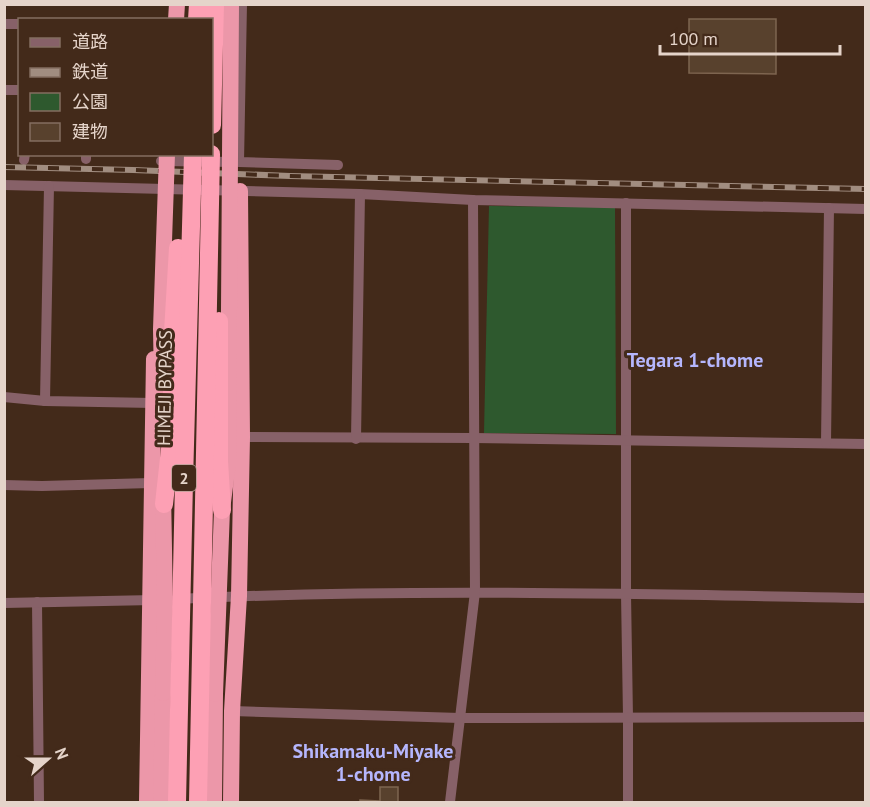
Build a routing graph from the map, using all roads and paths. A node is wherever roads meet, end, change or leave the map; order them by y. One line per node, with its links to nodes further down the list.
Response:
1 (204, 4): 3 (street)
2 (215, 4): 4 (highway, bridge)
3 (238, 8): 9 (street); 35 (highway, bridge)
4 (213, 85)
5 (160, 156): 9 (street)
6 (168, 156): 34 (highway, bridge)
7 (193, 156): 19 (highway, HIMEJI BYPASS / 2, bridge)
8 (211, 156): 16 (highway, 2, bridge)
9 (239, 162): 10 (street)
10 (338, 165)
11 (4, 185): 12 (street)
12 (49, 186): 13 (street); 23 (street)
13 (158, 188): 14 (street); 24 (highway)
14 (240, 191): 15 (street); 26 (highway)
15 (360, 194): 17 (street); 28 (street)
16 (209, 197): 35 (highway, bridge); 51 (highway, 2, bridge)
17 (473, 200): 18 (street); 27 (street)
18 (626, 203): 20 (street); 29 (street)
19 (192, 205): 34 (highway, bridge); 50 (highway, HIMEJI BYPASS / 2, bridge)
20 (829, 208): 21 (street); 30 (street)
21 (866, 209)
22 (4, 397): 23 (street)
23 (45, 400): 24 (street)
24 (153, 403): 25 (highway)
25 (152, 436): 26 (street); 32 (highway)
26 (242, 437): 28 (street); 38 (highway)
27 (473, 438): 28 (street); 29 (street); 36 (street)
28 (356, 439)
29 (626, 441): 30 (street); 37 (street)
30 (826, 443): 31 (street)
31 (866, 444)
32 (151, 483): 33 (street); 40 (highway)
33 (4, 485)
34 (164, 504): 49 (highway, bridge)
35 (222, 510): 52 (highway, bridge)
36 (475, 592): 37 (street); 38 (street); 46 (street)
37 (626, 594): 39 (street); 44 (street)
38 (239, 596): 40 (street); 43 (highway)
39 (866, 598)
40 (149, 600): 41 (street); 48 (highway)
41 (37, 602): 42 (street); 47 (street)
42 (4, 603)
43 (232, 711): 46 (street); 53 (highway)
44 (628, 717): 45 (street); 46 (street); 55 (street)
45 (866, 717)
46 (460, 718): 54 (street)
47 (39, 802)
48 (147, 802)
49 (161, 802)
50 (177, 802)
51 (198, 802)
52 (214, 802)
53 (231, 802)
54 (450, 802)
55 (628, 802)

